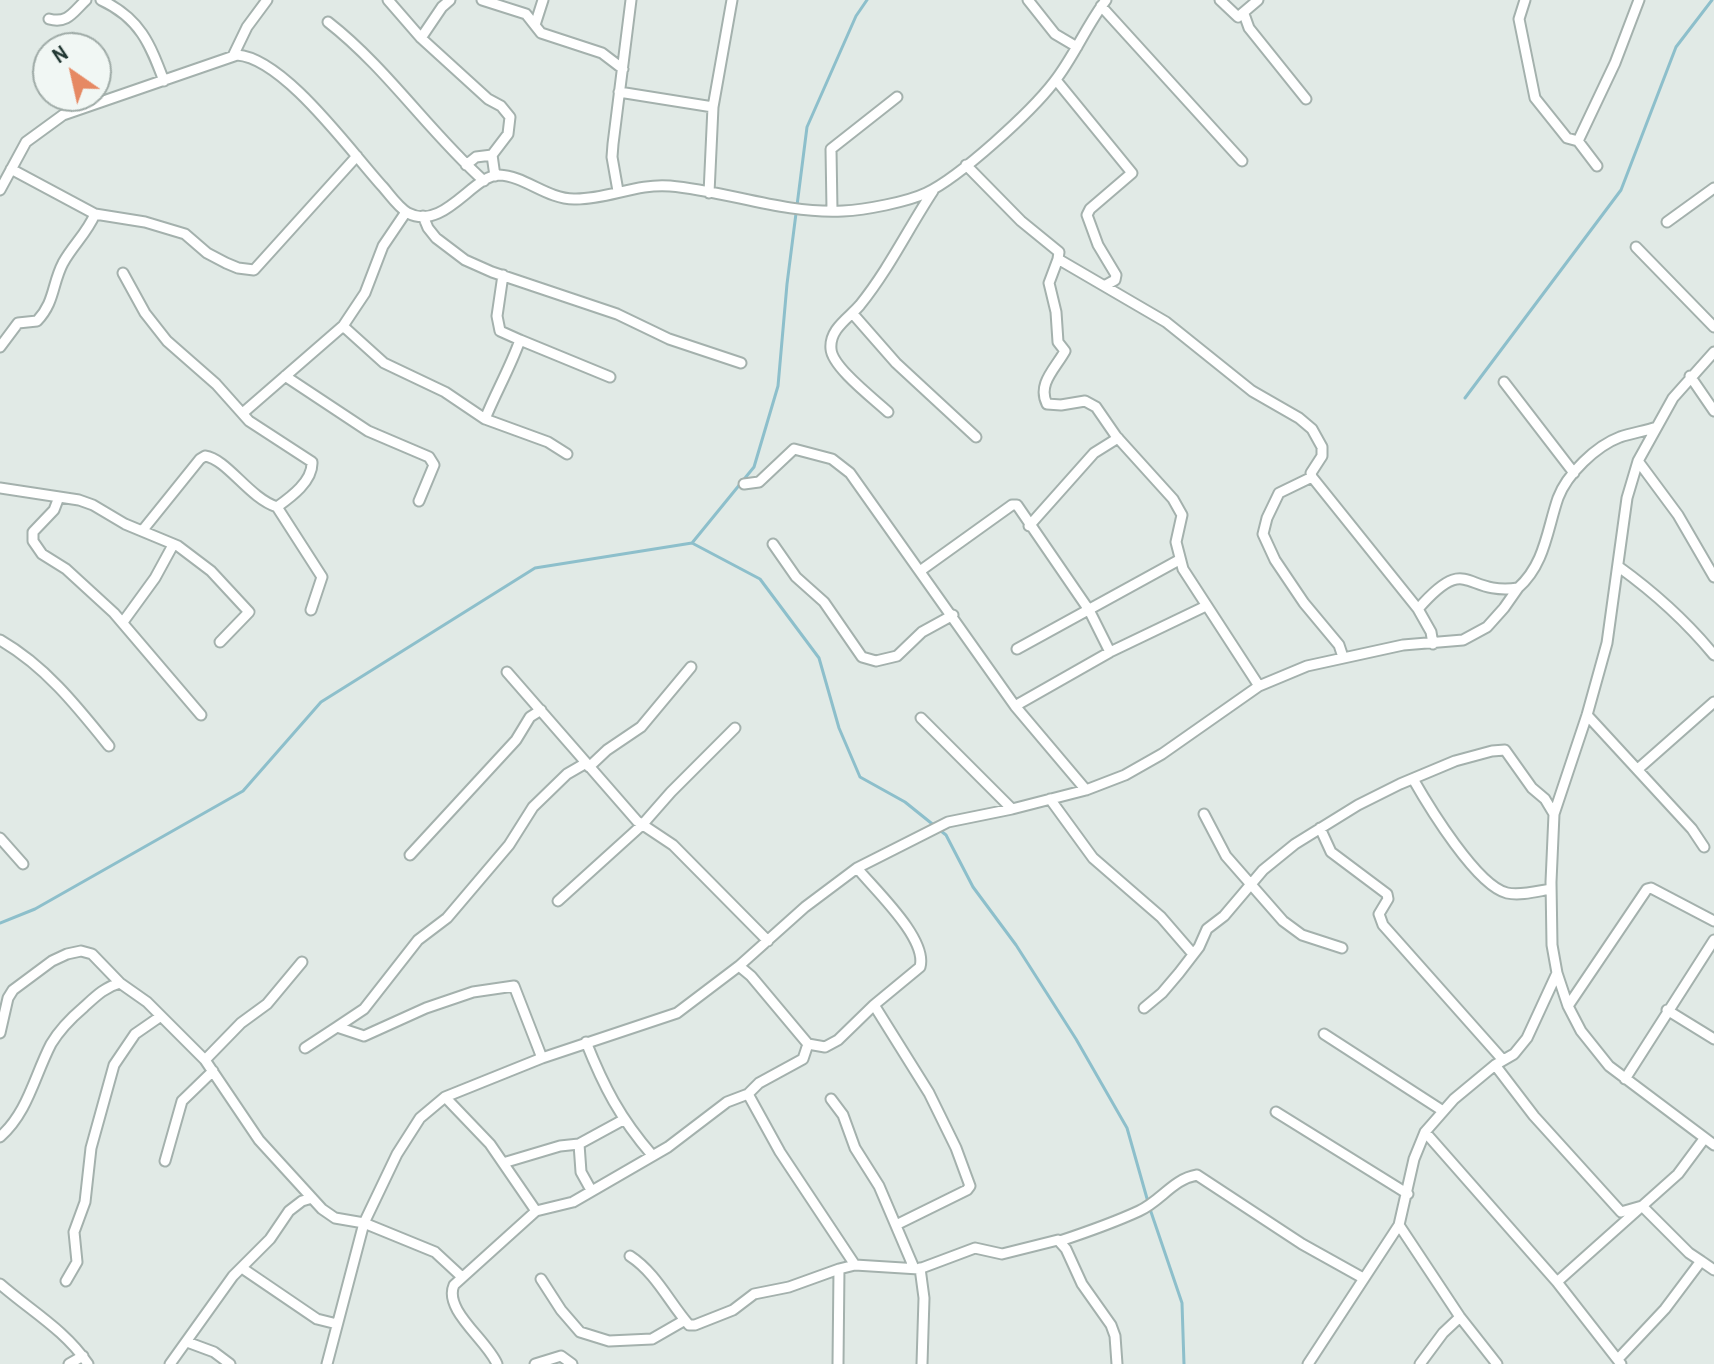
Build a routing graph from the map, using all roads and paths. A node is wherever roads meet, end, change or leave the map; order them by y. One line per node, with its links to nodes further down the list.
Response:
1 (86, 0): 17 (street)
2 (101, 0): 25 (street)
3 (267, 0): 22 (street)
4 (388, 0): 20 (street)
5 (450, 0): 20 (street)
6 (482, 0): 19 (street)
7 (543, 0): 19 (street)
8 (631, 0): 23 (street)
9 (732, 0): 29 (street)
10 (1028, 0): 21 (street)
11 (1220, 0): 16 (street)
12 (1258, 0): 16 (street)
13 (1525, 0): 30 (street)
14 (1637, 1): 30 (street)
15 (1104, 3): 21 (street); 33 (street)
16 (1244, 14): 28 (street)
17 (49, 19)
18 (328, 22): 34 (street)
19 (535, 25): 23 (street)
20 (421, 38): 31 (street)
21 (1077, 47): 24 (street)
22 (233, 56): 25 (street); 32 (street)
23 (623, 69): 26 (street)
24 (1056, 80): 35 (street); 54 (street)
25 (164, 81): 37 (street)
26 (619, 92): 29 (street); 43 (street)
27 (897, 97): 45 (street)
28 (1306, 99)
29 (713, 107): 44 (street)
30 (1578, 141): 36 (street)
31 (492, 155): 34 (street); 38 (street)
32 (357, 156): 46 (street); 47 (street)
33 (1242, 161)
34 (466, 165): 39 (street)
35 (966, 165): 40 (street); 51 (street)
36 (1597, 166)
37 (11, 169): 42 (street); 47 (street)
38 (495, 176): 39 (street); 43 (street)
39 (484, 181): 48 (street)
40 (935, 188): 45 (street); 55 (street)
41 (1714, 188): 49 (street)
42 (0, 190)
43 (618, 191): 44 (street)
44 (709, 193): 45 (street)
45 (832, 210)
46 (406, 212): 48 (street); 56 (street)
47 (95, 214): 59 (street)
48 (423, 216): 53 (street)
49 (1667, 222)
50 (1636, 247): 57 (street)
51 (1058, 259): 54 (street); 72 (street)
52 (123, 273): 67 (street)
53 (503, 275): 58 (street); 61 (street)
54 (1106, 285): 76 (street)
55 (853, 314): 68 (street); 71 (street)
56 (343, 326): 62 (street); 69 (street)
57 (1714, 327)
58 (520, 340): 64 (street); 69 (street)
59 (0, 347)
60 (1714, 352): 63 (street)
61 (741, 363)
62 (285, 376): 67 (street); 80 (street)
63 (1690, 376): 66 (street); 70 (street)
64 (610, 377)
65 (1504, 382): 75 (street)
66 (1714, 411)
67 (244, 412): 81 (street)
68 (888, 412)
69 (485, 419): 73 (street)
70 (1657, 427): 74 (street); 75 (street)
71 (976, 437)
72 (1118, 438): 82 (street); 86 (street)
73 (567, 454)
74 (1638, 461): 87 (street); 89 (street)
75 (1574, 473): 90 (street)
76 (1312, 477): 92 (street); 103 (street)
77 (744, 484): 88 (street)
78 (0, 488): 79 (street)
79 (59, 497): 83 (street); 96 (street)
80 (419, 501)
81 (277, 507): 83 (street); 93 (street)
82 (1029, 526): 88 (street); 94 (street)
83 (142, 531): 85 (street)
84 (773, 544): 95 (street)
85 (173, 545): 96 (street); 98 (street)
86 (1179, 560): 91 (street); 94 (street)
87 (1619, 567): 102 (street); 111 (street)
88 (920, 571): 95 (street)
89 (1714, 577)
90 (1518, 588): 92 (street); 99 (street)
91 (1206, 606): 101 (street); 106 (street)
92 (1418, 609): 99 (street)
93 (311, 610)
94 (1089, 610): 100 (street); 101 (street)
95 (953, 615): 108 (street)
96 (123, 622): 110 (street)
97 (0, 640): 114 (street)
98 (220, 642)
99 (1433, 644): 103 (street)
100 (1017, 649)
101 (1110, 652): 108 (street)
102 (1714, 655)
103 (1343, 657): 106 (street)
104 (691, 667): 115 (street)
105 (507, 672): 109 (street)
106 (1259, 686): 118 (street)
107 (1714, 702): 116 (street)
108 (1015, 706): 118 (street)
109 (541, 710): 115 (street); 127 (street)
110 (201, 715)
111 (1587, 715): 116 (street); 122 (street)
112 (921, 718): 120 (street)
113 (735, 728): 123 (street)
114 (109, 746)
115 (588, 765): 123 (street); 147 (street)
116 (1638, 769): 126 (street)
117 (1413, 779): 122 (street); 124 (street); 131 (street)
118 (1086, 790): 119 (street)
119 (1050, 799): 120 (street); 137 (street)
120 (1012, 809): 129 (street)
121 (1204, 814): 130 (street)
122 (1554, 814): 131 (street)
123 (642, 825): 132 (street); 135 (street)
124 (1320, 828): 130 (street); 156 (street)
125 (0, 838): 128 (street)
126 (1704, 847)
127 (410, 855)
128 (23, 864)
129 (857, 868): 135 (street); 142 (street)
130 (1251, 883): 136 (street); 137 (street)
131 (1551, 889): 140 (street)
132 (558, 901)
133 (1714, 921): 143 (street)
134 (1714, 940): 145 (street)
135 (768, 941): 139 (street)
136 (1342, 948)
137 (1193, 954): 144 (street)
138 (302, 962): 155 (street)
139 (739, 966): 151 (street); 152 (street)
140 (1557, 973): 143 (street); 156 (street)
141 (120, 983): 146 (street); 148 (street); 166 (street)
142 (874, 1005): 152 (street); 179 (street)
143 (1568, 1006): 158 (street)
144 (1144, 1008)
145 (1667, 1010): 150 (street); 158 (street)
146 (161, 1016): 155 (street); 192 (street)
147 (337, 1027): 153 (street); 154 (street)
148 (0, 1033)
149 (1324, 1034): 162 (street)
150 (1714, 1039)
151 (586, 1042): 154 (street); 164 (street)
152 (808, 1044): 159 (street)
153 (305, 1048)
154 (542, 1058): 160 (street)
155 (205, 1060): 157 (street)
156 (1499, 1062): 162 (street); 176 (street)
157 (213, 1071): 171 (street); 175 (street)
158 (1625, 1079): 167 (street)
159 (748, 1094): 170 (street); 184 (street)
160 (445, 1097): 172 (street); 178 (street)
161 (831, 1099): 179 (street)
162 (1443, 1111): 165 (street)
163 (1276, 1112): 174 (street)
164 (623, 1120): 168 (street); 170 (street)
165 (1425, 1132): 174 (street); 193 (street)
166 (0, 1137)
167 (1704, 1139): 169 (street); 176 (street)
168 (579, 1144): 172 (street); 173 (street)
169 (1714, 1145)
170 (652, 1155): 173 (street)
171 (165, 1161)
172 (503, 1163): 177 (street)
173 (591, 1190): 177 (street)
174 (1408, 1194): 180 (street)
175 (312, 1198): 178 (street); 185 (street)
176 (1642, 1206): 183 (street); 193 (street)
177 (536, 1211): 189 (street)
178 (364, 1223): 189 (street); 197 (street)
179 (896, 1225): 186 (street)
180 (1399, 1225): 190 (street); 195 (street)
181 (1060, 1241): 186 (street); 190 (street); 210 (street)
182 (630, 1256): 196 (street)
183 (1701, 1261): 188 (street); 200 (street)
184 (855, 1265): 186 (street); 187 (street)
185 (242, 1268): 197 (street); 198 (street)
186 (917, 1268): 209 (street)
187 (839, 1269): 196 (street); 208 (street)
188 (1714, 1270)
189 (462, 1277): 205 (street)
190 (1363, 1278): 211 (street)
191 (541, 1279): 196 (street)
192 (66, 1281)
193 (1557, 1282): 200 (street)
194 (0, 1284): 199 (street)
195 (1460, 1317): 212 (street); 213 (street)
196 (685, 1320)
197 (337, 1324): 204 (street)
198 (187, 1342): 202 (street); 203 (street)
199 (86, 1360): 201 (street)
200 (1621, 1360)
201 (69, 1364)
202 (170, 1364)
203 (230, 1364)
204 (327, 1364)
205 (497, 1364)
206 (535, 1364): 207 (street)
207 (572, 1364)
208 (838, 1364)
209 (922, 1364)
210 (1117, 1364)
211 (1308, 1364)
212 (1420, 1364)
213 (1497, 1364)

